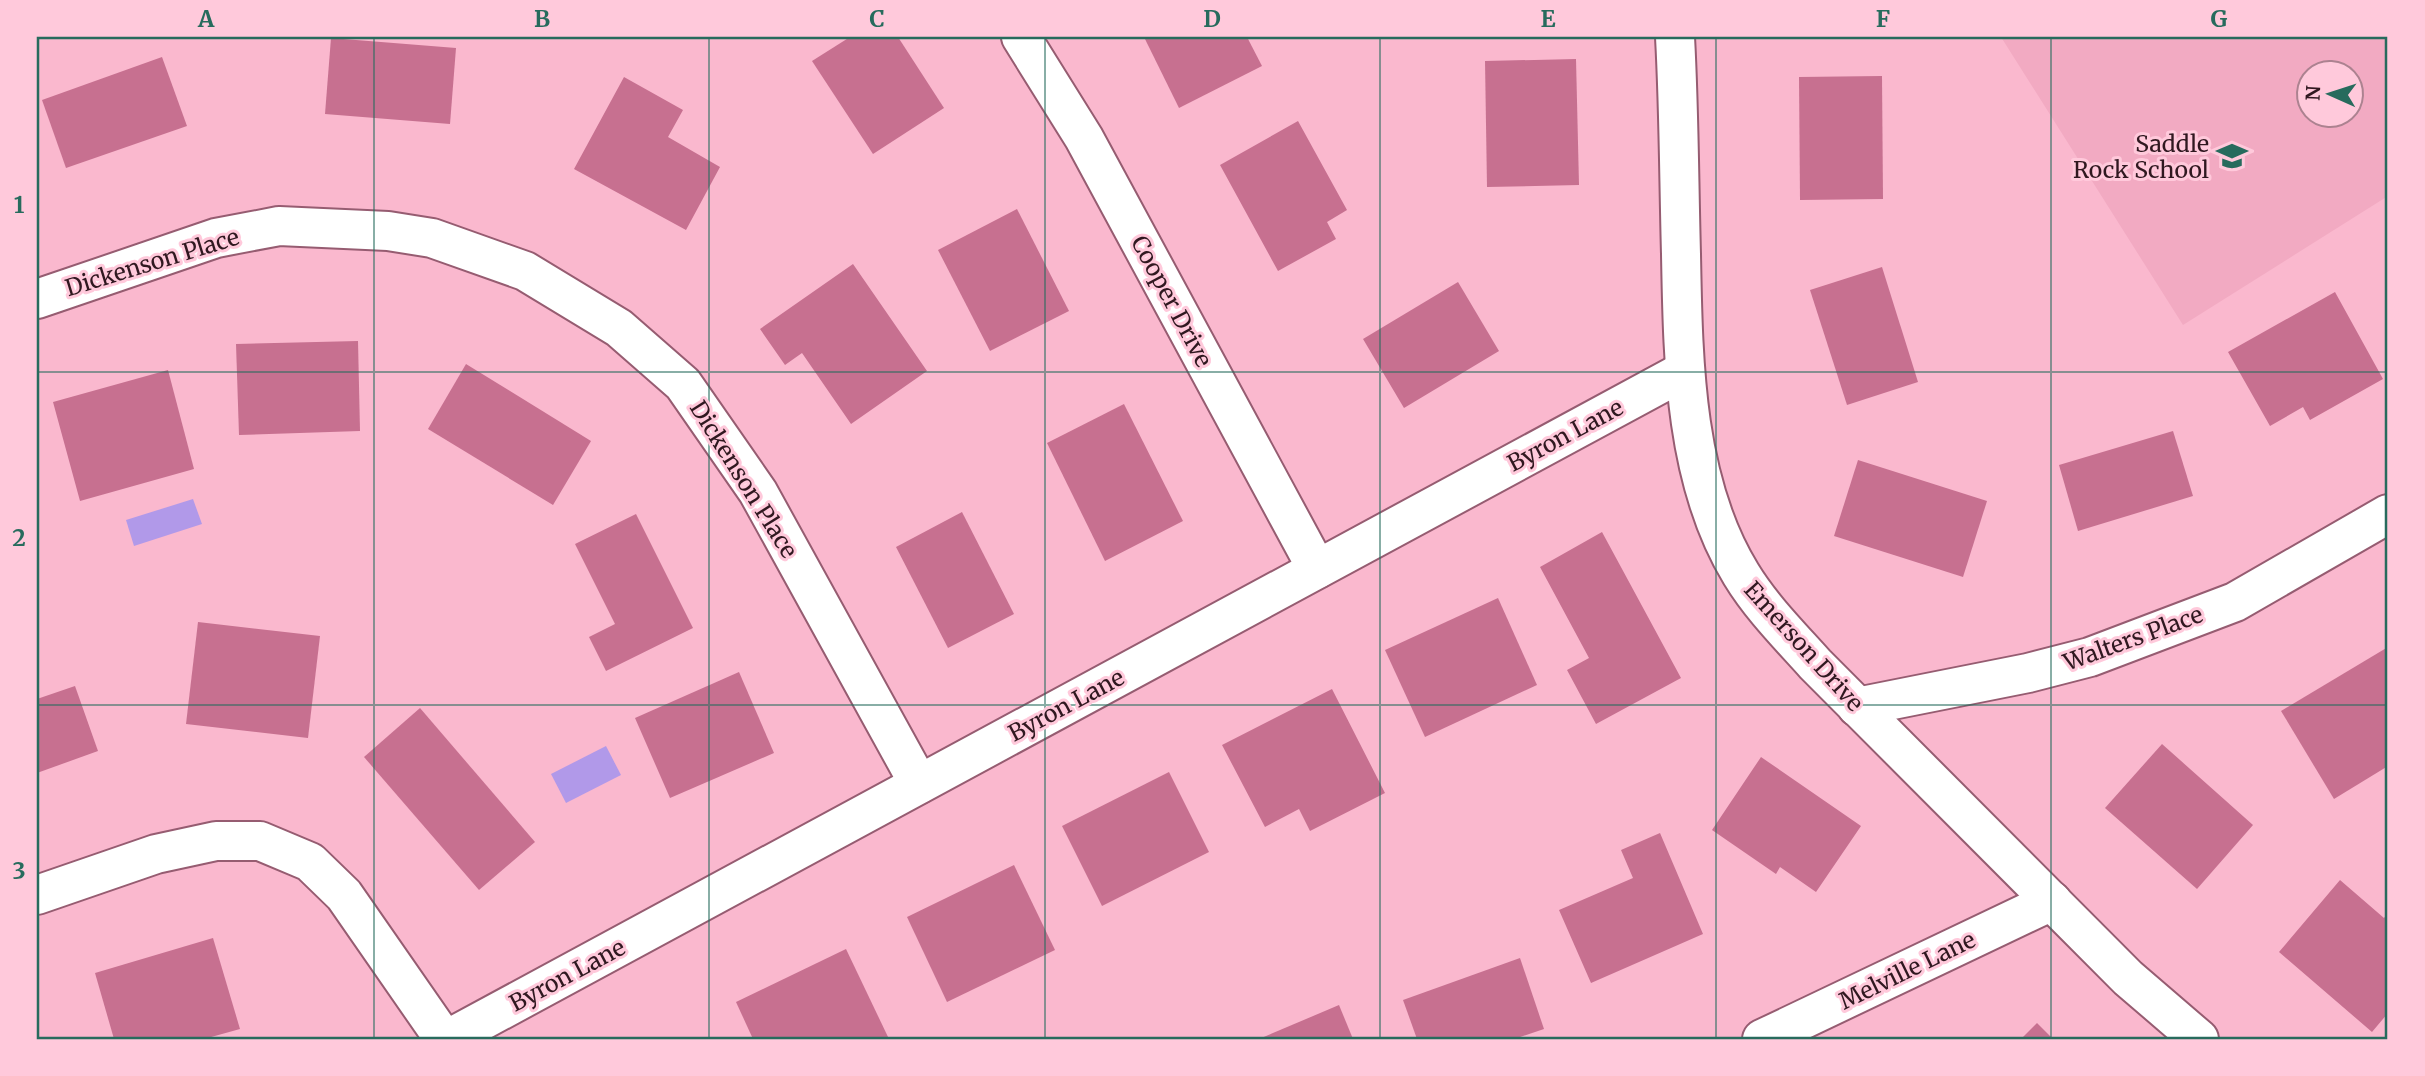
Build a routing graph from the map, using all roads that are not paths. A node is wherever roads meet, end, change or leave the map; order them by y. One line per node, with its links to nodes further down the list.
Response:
1 (1021, 37): 6 (street, Cooper Drive)
2 (1675, 37): 4 (street, Emerson Drive)
3 (37, 299): 8 (street, Dickenson Place)
4 (1684, 371): 6 (street, Byron Lane); 7 (street, Emerson Drive)
5 (2388, 514): 7 (street, Walters Place)
6 (1317, 569): 8 (street, Byron Lane)
7 (1857, 707): 10 (street, Emerson Drive)
8 (919, 785): 11 (street, Byron Lane)
9 (37, 895): 11 (street)
10 (2052, 901): 12 (street, Melville Lane); 13 (street, Emerson Drive)
11 (446, 1039)
12 (1762, 1039)
13 (2199, 1039)

